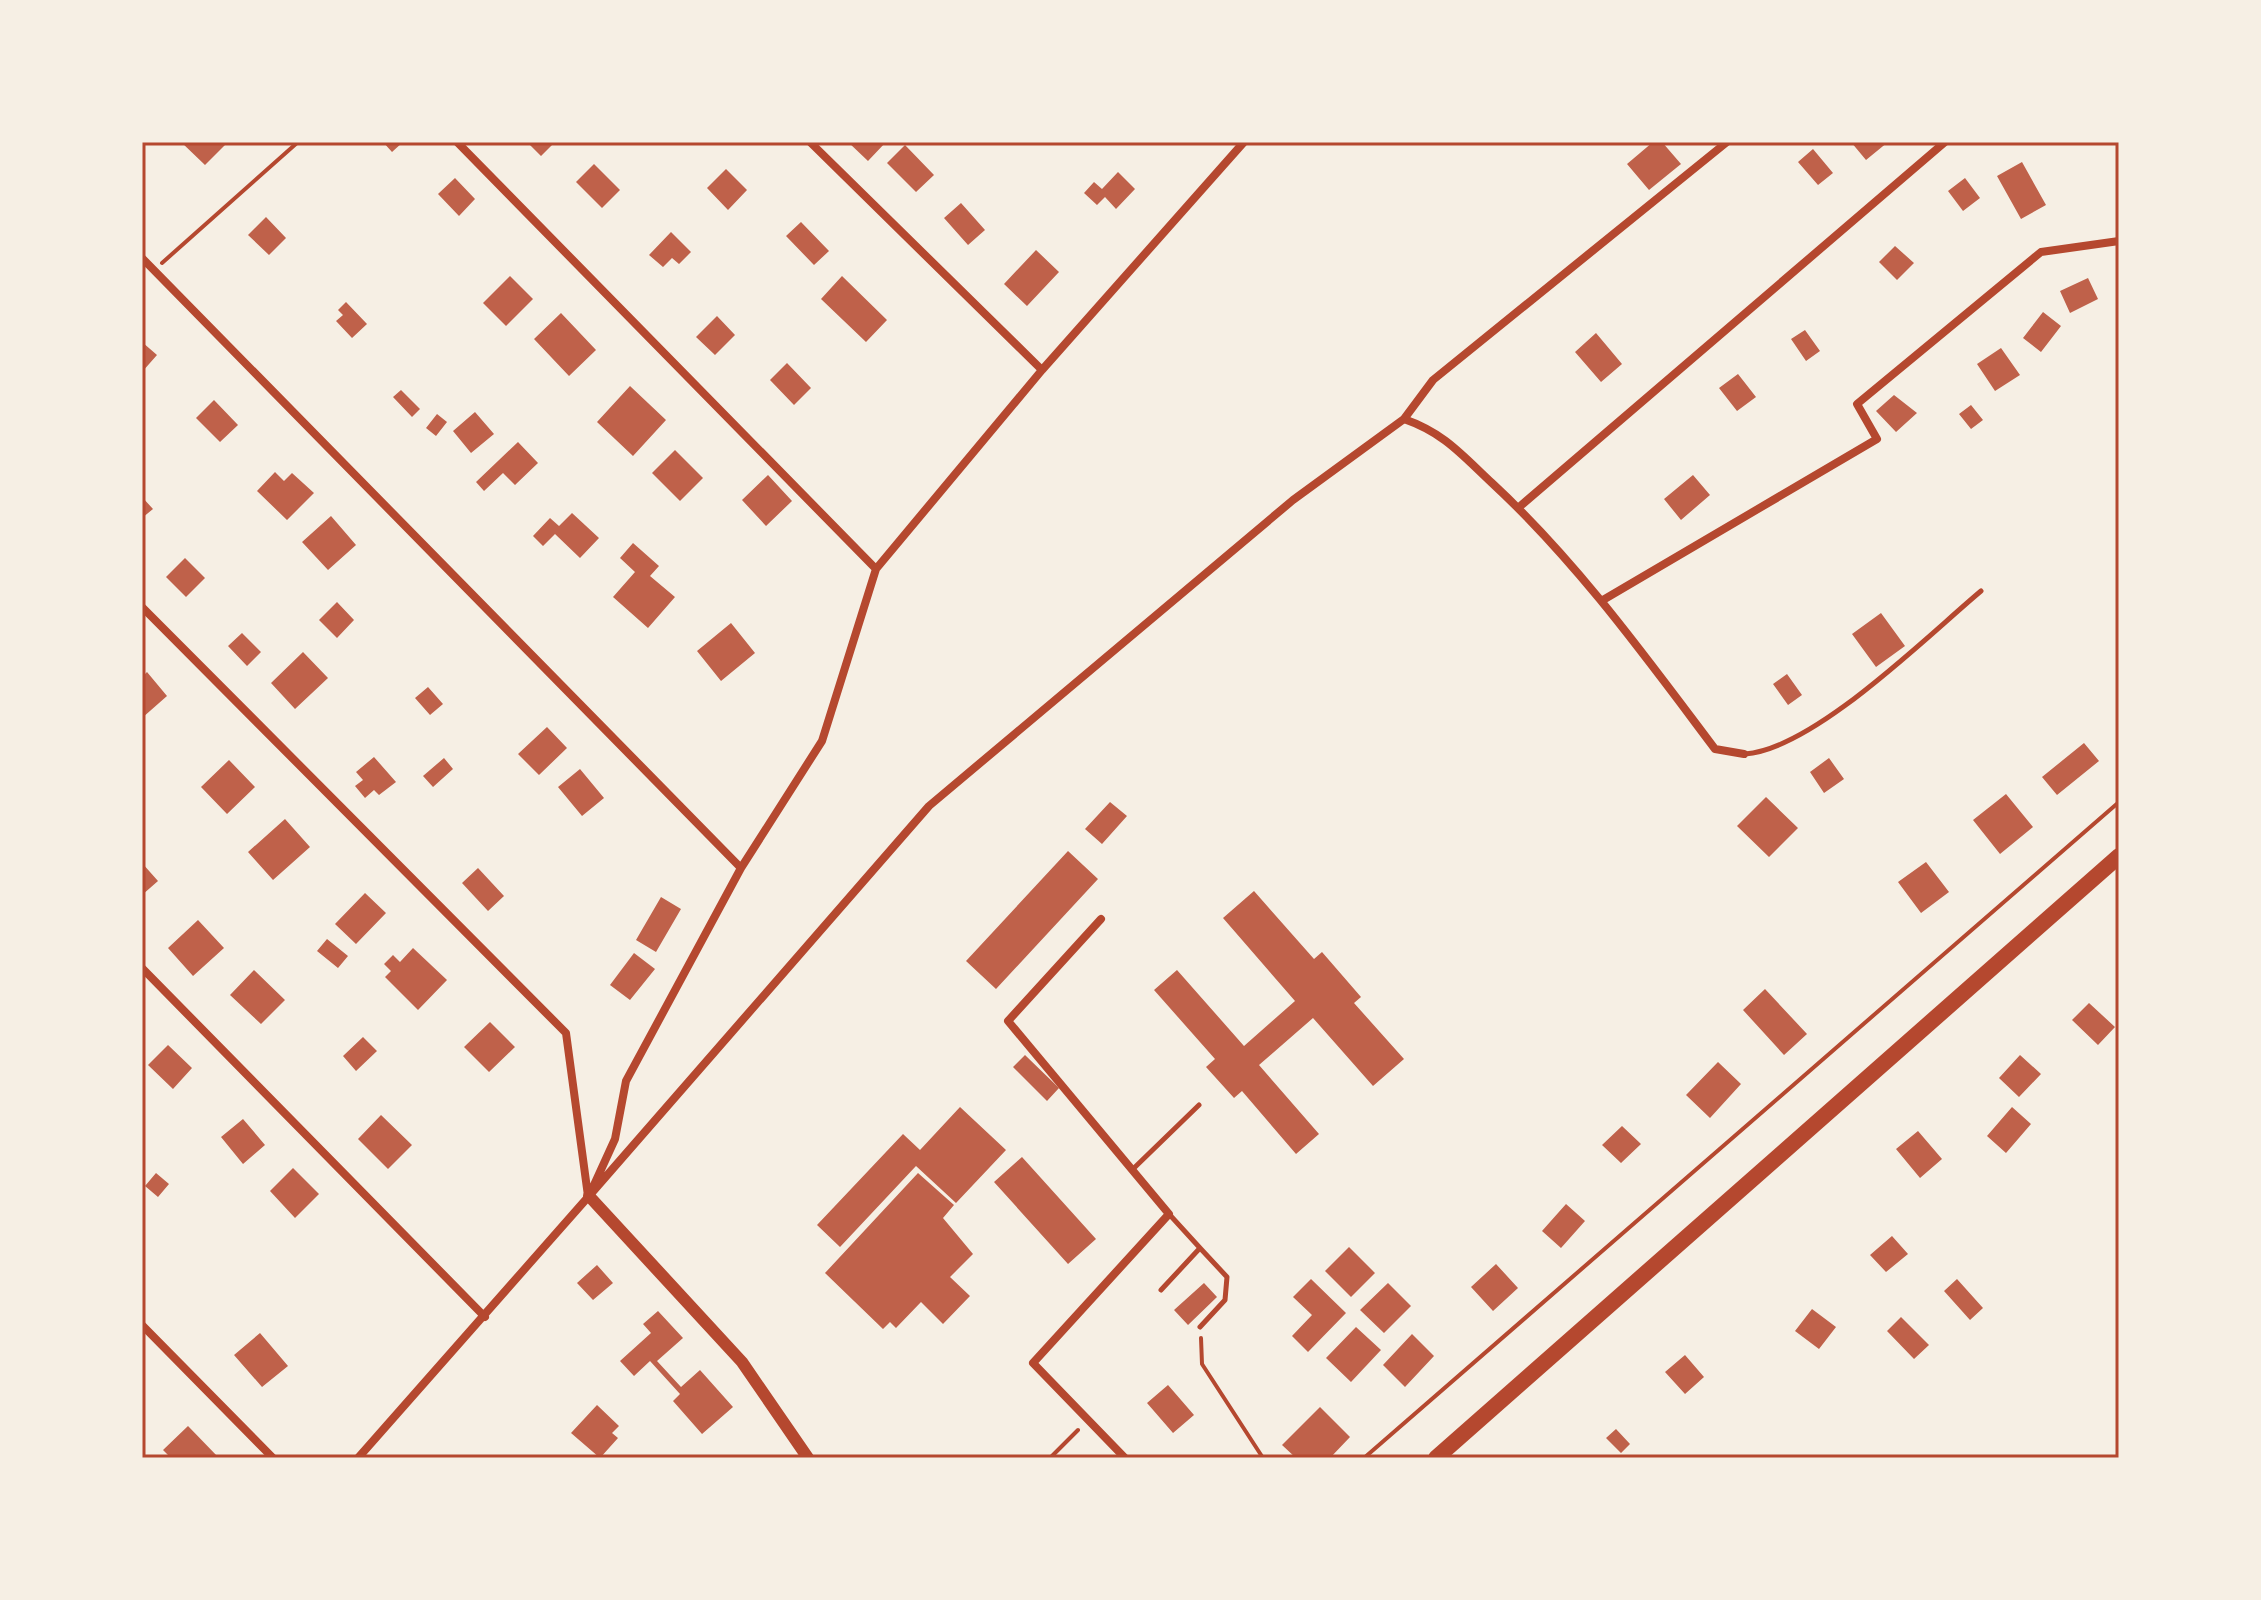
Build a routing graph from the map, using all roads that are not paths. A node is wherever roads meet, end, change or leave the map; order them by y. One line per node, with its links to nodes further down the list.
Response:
1 (457, 142): 11 (street)
2 (810, 142): 8 (street)
3 (1244, 142): 8 (street)
4 (1727, 142): 9 (street)
5 (1945, 142): 10 (street)
6 (2119, 241): 13 (street)
7 (142, 258): 17 (street)
8 (1042, 370): 11 (street)
9 (1404, 419): 10 (street); 22 (street)
10 (1518, 508): 13 (street)
11 (876, 569): 17 (street)
12 (1981, 591): 15 (lane)
13 (1603, 600): 15 (street)
14 (142, 607): 22 (street)
15 (1744, 754)
16 (2119, 856): 33 (main road)
17 (741, 868): 22 (street)
18 (1101, 919): 21 (street)
19 (142, 968): 26 (street)
20 (1199, 1105): 21 (lane)
21 (1132, 1170): 23 (street)
22 (589, 1196): 26 (street); 31 (street)
23 (1169, 1214): 24 (lane); 32 (street)
24 (1200, 1248): 25 (lane); 28 (lane)
25 (1161, 1290)
26 (485, 1317): 30 (street)
27 (142, 1325): 29 (street)
28 (1200, 1327)
29 (273, 1458)
30 (358, 1458)
31 (808, 1458)
32 (1125, 1458)
33 (1436, 1458)

